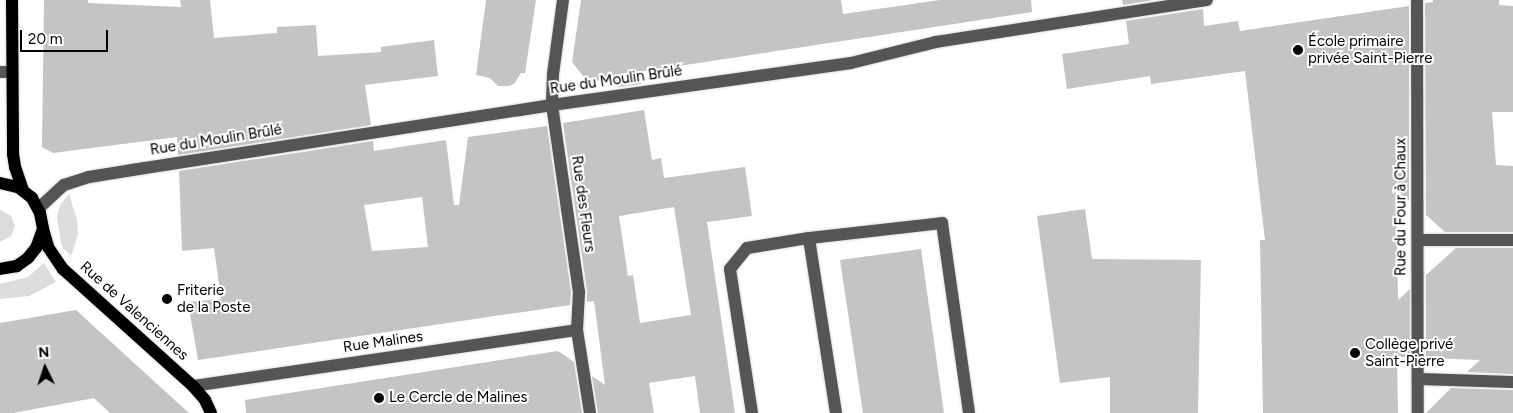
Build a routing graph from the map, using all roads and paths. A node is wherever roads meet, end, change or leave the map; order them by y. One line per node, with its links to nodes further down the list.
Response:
1 (12, 0): 5 (main road)
2 (563, 0): 6 (street, Rue des Fleurs)
3 (1207, 0): 6 (street, Rue du Moulin Brûlé)
4 (1417, 0): 12 (street, Rue du Four à Chaux)
5 (6, 72): 8 (main road)
6 (552, 105): 9 (street, Rue du Moulin Brûlé); 15 (street, Rue des Fleurs)
7 (0, 183): 8 (main road)
8 (24, 190): 9 (main road)
9 (39, 208): 10 (main road, Rue de Valenciennes)
10 (42, 229): 14 (main road); 18 (main road, Rue de Valenciennes)
11 (809, 238): 21 (street); 22 (street); 23 (street)
12 (1418, 240): 13 (street); 16 (street, Rue du Four à Chaux)
13 (1513, 240)
14 (0, 269)
15 (577, 330): 18 (street, Rue Malines); 20 (street, Rue des Fleurs)
16 (1418, 379): 17 (street); 24 (street, Rue du Four à Chaux)
17 (1513, 382)
18 (193, 386): 19 (main road, Rue de Valenciennes)
19 (211, 413)
20 (590, 413)
21 (752, 413)
22 (836, 413)
23 (969, 413)
24 (1418, 413)

